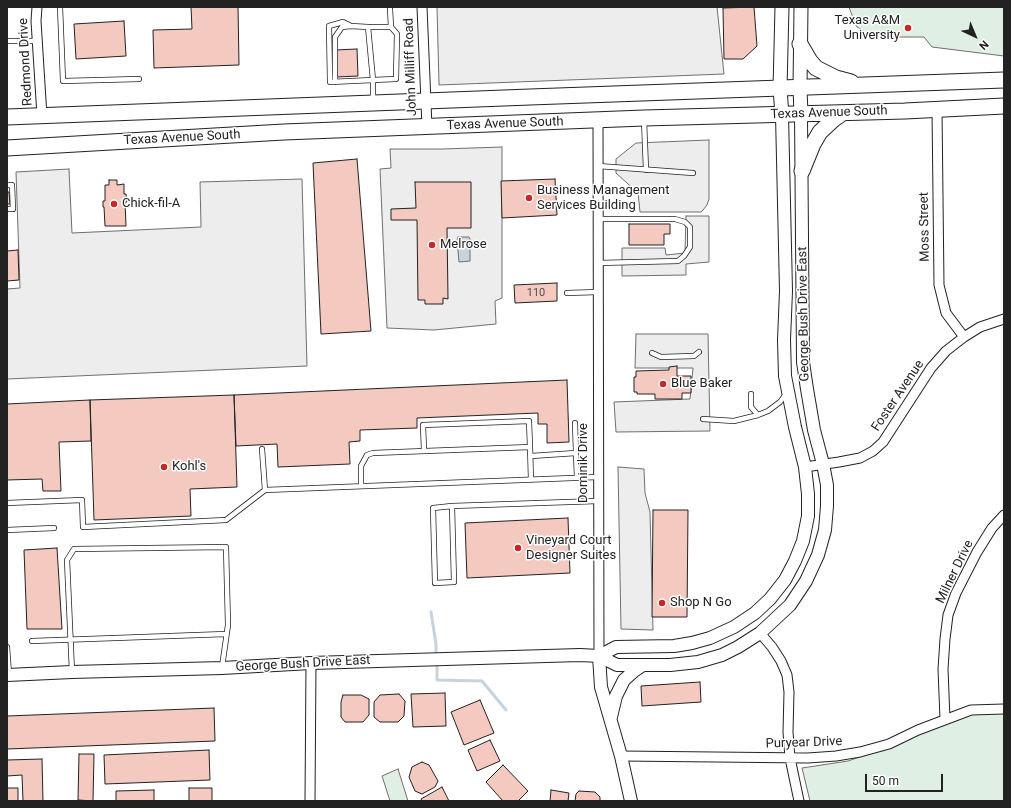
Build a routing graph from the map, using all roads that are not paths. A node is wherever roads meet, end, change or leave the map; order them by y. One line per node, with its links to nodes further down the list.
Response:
1 (37, 7): 11 (street, Redmond Drive)
2 (60, 7): 13 (lane)
3 (422, 7): 20 (street, John Milliff Road)
4 (782, 7): 19 (main road, George Bush Drive East)
5 (801, 7): 12 (main road, George Bush Drive East)
6 (390, 9): 9 (lane)
7 (351, 26): 8 (lane); 16 (lane); 16 (lane)
8 (368, 27): 9 (lane); 14 (lane)
9 (391, 27): 14 (lane)
10 (7, 41): 11 (lane)
11 (38, 41): 27 (street, Redmond Drive)
12 (800, 44): 17 (main road); 18 (main road, George Bush Drive East)
13 (139, 79)
14 (373, 80): 16 (lane); 21 (lane)
15 (1004, 80): 17 (main road, Texas Avenue South)
16 (335, 82)
17 (860, 85): 18 (main road, Texas Avenue South)
18 (800, 88): 19 (main road, Texas Avenue South); 26 (main road, George Bush Drive East)
19 (780, 89): 20 (main road, Texas Avenue South); 25 (main road, George Bush Drive East)
20 (426, 101): 21 (main road, Texas Avenue South); 31 (street, John Milliff Road)
21 (373, 103): 27 (main road, Texas Avenue South)
22 (1004, 106): 23 (main road, Texas Avenue South)
23 (937, 109): 24 (main road, Texas Avenue South); 44 (street, Moss Street)
24 (845, 113): 26 (main road, Texas Avenue South); 35 (main road)
25 (782, 114): 26 (main road, Texas Avenue South); 29 (main road, Texas Avenue South); 47 (street, George Bush Drive East)
26 (801, 114): 35 (street, George Bush Drive East)
27 (42, 116): 28 (main road, Texas Avenue South)
28 (7, 117)
29 (644, 118): 30 (main road, Texas Avenue South); 34 (lane)
30 (598, 120): 31 (main road, Texas Avenue South); 33 (street, Dominik Drive)
31 (427, 127): 32 (main road, Texas Avenue South)
32 (7, 148)
33 (598, 166): 34 (lane); 39 (street, Dominik Drive)
34 (646, 170): 36 (lane)
35 (802, 170): 57 (street, George Bush Drive East)
36 (693, 173)
37 (7, 185): 38 (lane)
38 (7, 209)
39 (598, 219): 40 (street, Dominik Drive); 40 (lane)
40 (598, 263): 41 (street, Dominik Drive)
41 (598, 292): 42 (lane); 59 (street, Dominik Drive)
42 (567, 293)
43 (1004, 319): 44 (street, Foster Avenue)
44 (964, 337): 57 (street, Foster Avenue)
45 (699, 352): 46 (lane)
46 (652, 353)
47 (788, 392): 49 (lane); 58 (street, George Bush Drive East)
48 (751, 394): 49 (lane)
49 (758, 415): 50 (lane)
50 (703, 418)
51 (575, 423): 55 (lane)
52 (530, 447): 54 (lane); 54 (lane); 56 (lane)
53 (262, 449): 63 (lane)
54 (424, 451): 62 (lane)
55 (576, 453): 56 (lane); 60 (lane)
56 (531, 456): 61 (lane)
57 (824, 464): 58 (street, Foster Avenue); 70 (street, George Bush Drive East)
58 (805, 467): 75 (street, George Bush Drive East)
59 (598, 477): 60 (lane); 64 (street, Dominik Drive)
60 (577, 478): 61 (lane)
61 (531, 480): 62 (lane)
62 (361, 486): 63 (lane)
63 (265, 490): 65 (lane)
64 (598, 501): 66 (lane); 75 (street, Dominik Drive)
65 (7, 503)
66 (452, 506): 66 (lane)
67 (1004, 515): 83 (street, Milner Drive)
68 (54, 528): 69 (lane)
69 (7, 530)
70 (760, 633): 77 (street, George Bush Drive East); 85 (street)
71 (226, 634): 72 (lane); 72 (lane); 78 (lane)
72 (70, 640): 73 (lane); 79 (lane)
73 (32, 641)
74 (7, 647): 80 (lane)
75 (599, 656): 76 (street, George Bush Drive East); 77 (street, George Bush Drive East); 82 (street, Dominik Drive)
76 (311, 663): 78 (street, George Bush Drive East); 86 (street)
77 (644, 665): 82 (street)
78 (222, 668): 79 (street, George Bush Drive East)
79 (72, 672): 80 (street, George Bush Drive East)
80 (8, 675)
81 (1004, 709): 83 (street, Puryear Drive)
82 (611, 718): 84 (street, Dominik Drive)
83 (945, 719): 85 (street, Puryear Drive)
84 (621, 756): 85 (street, Puryear Drive); 87 (street, Dominik Drive)
85 (790, 758): 88 (street)
86 (310, 801)
87 (631, 801)
88 (799, 801)

